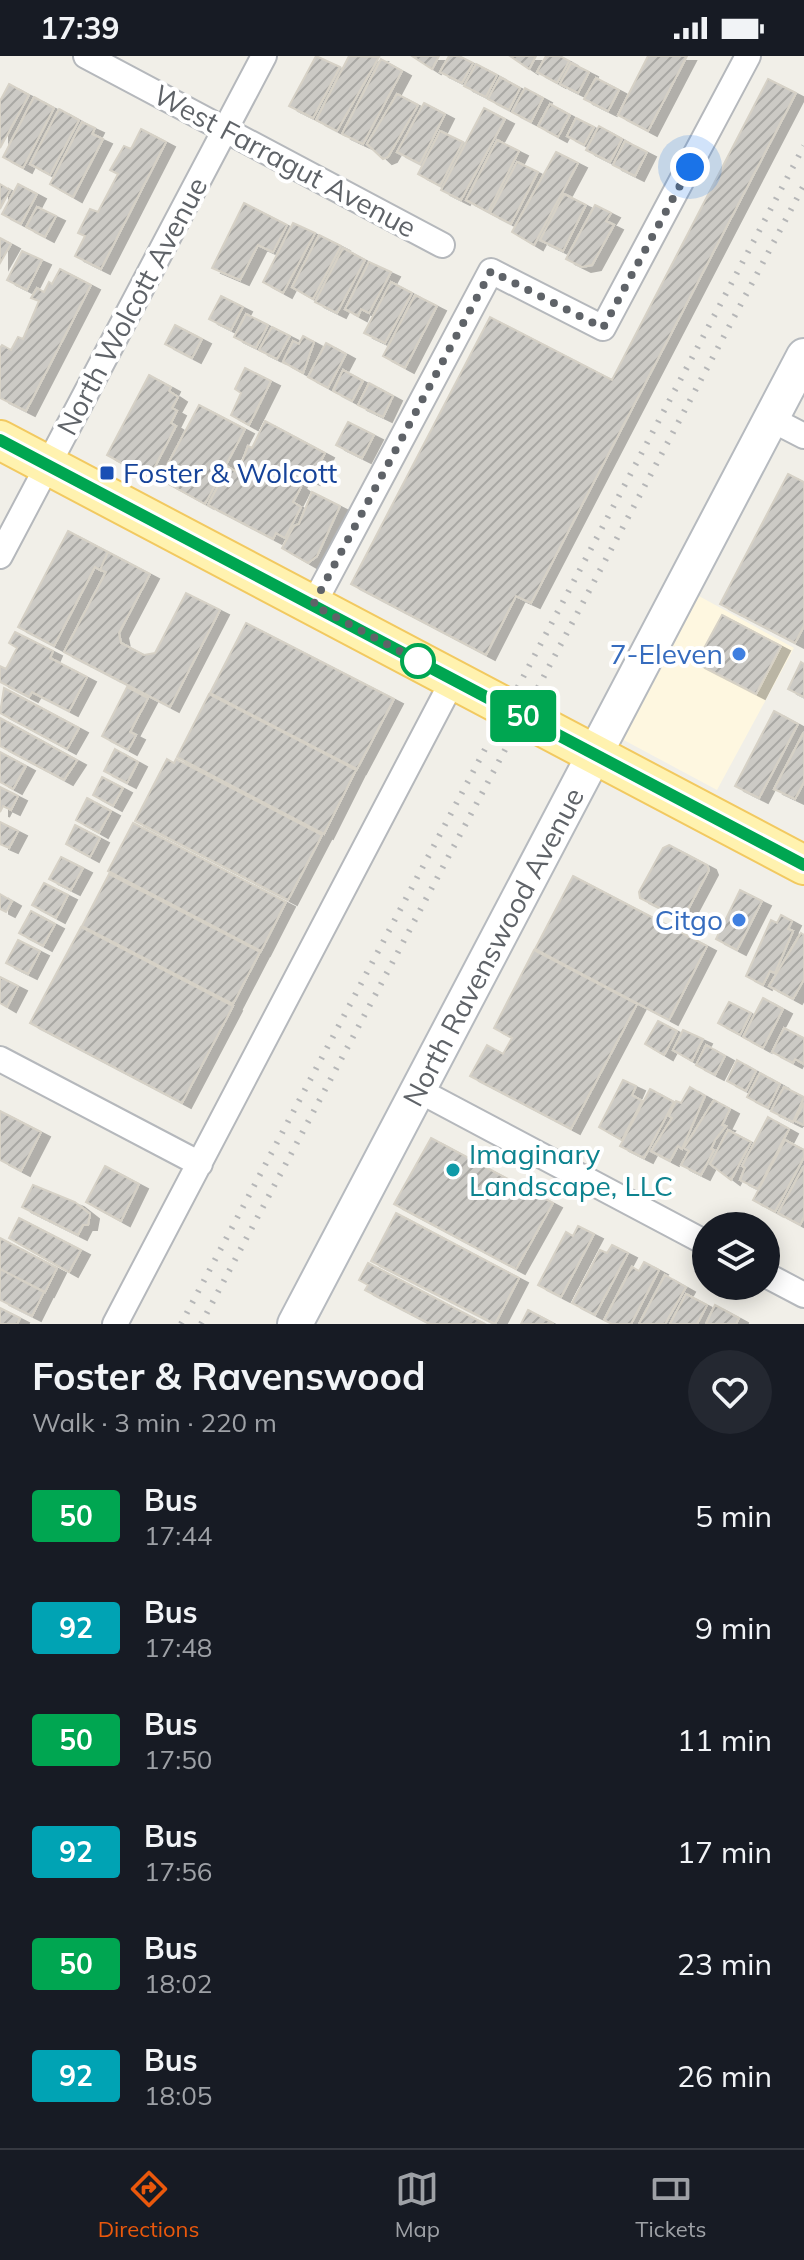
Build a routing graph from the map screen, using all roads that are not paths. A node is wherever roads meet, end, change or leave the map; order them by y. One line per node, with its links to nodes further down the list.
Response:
1 (86, 56): 4 (street, West Farragut Avenue)
2 (264, 56): 4 (street, North Wolcott Avenue)
3 (748, 56): 12 (street)
4 (225, 129): 5 (street, West Farragut Avenue); 10 (street, North Wolcott Avenue)
5 (442, 245)
6 (804, 356): 7 (street, North Ravenswood Avenue)
7 (771, 419): 8 (street); 14 (street, North Ravenswood Avenue)
8 (804, 436)
9 (0, 440): 10 (main road)
10 (47, 465): 11 (street, North Wolcott Avenue); 12 (main road)
11 (0, 556)
12 (313, 605): 13 (main road)
13 (453, 680): 14 (main road); 18 (street)
14 (594, 754): 15 (main road); 17 (street, North Ravenswood Avenue)
15 (804, 865)
16 (0, 1059): 18 (street)
17 (418, 1090): 19 (street); 23 (street, North Ravenswood Avenue)
18 (200, 1164): 22 (street)
19 (692, 1236)
20 (780, 1282): 21 (street)
21 (804, 1295)
22 (115, 1324)
23 (295, 1324)

